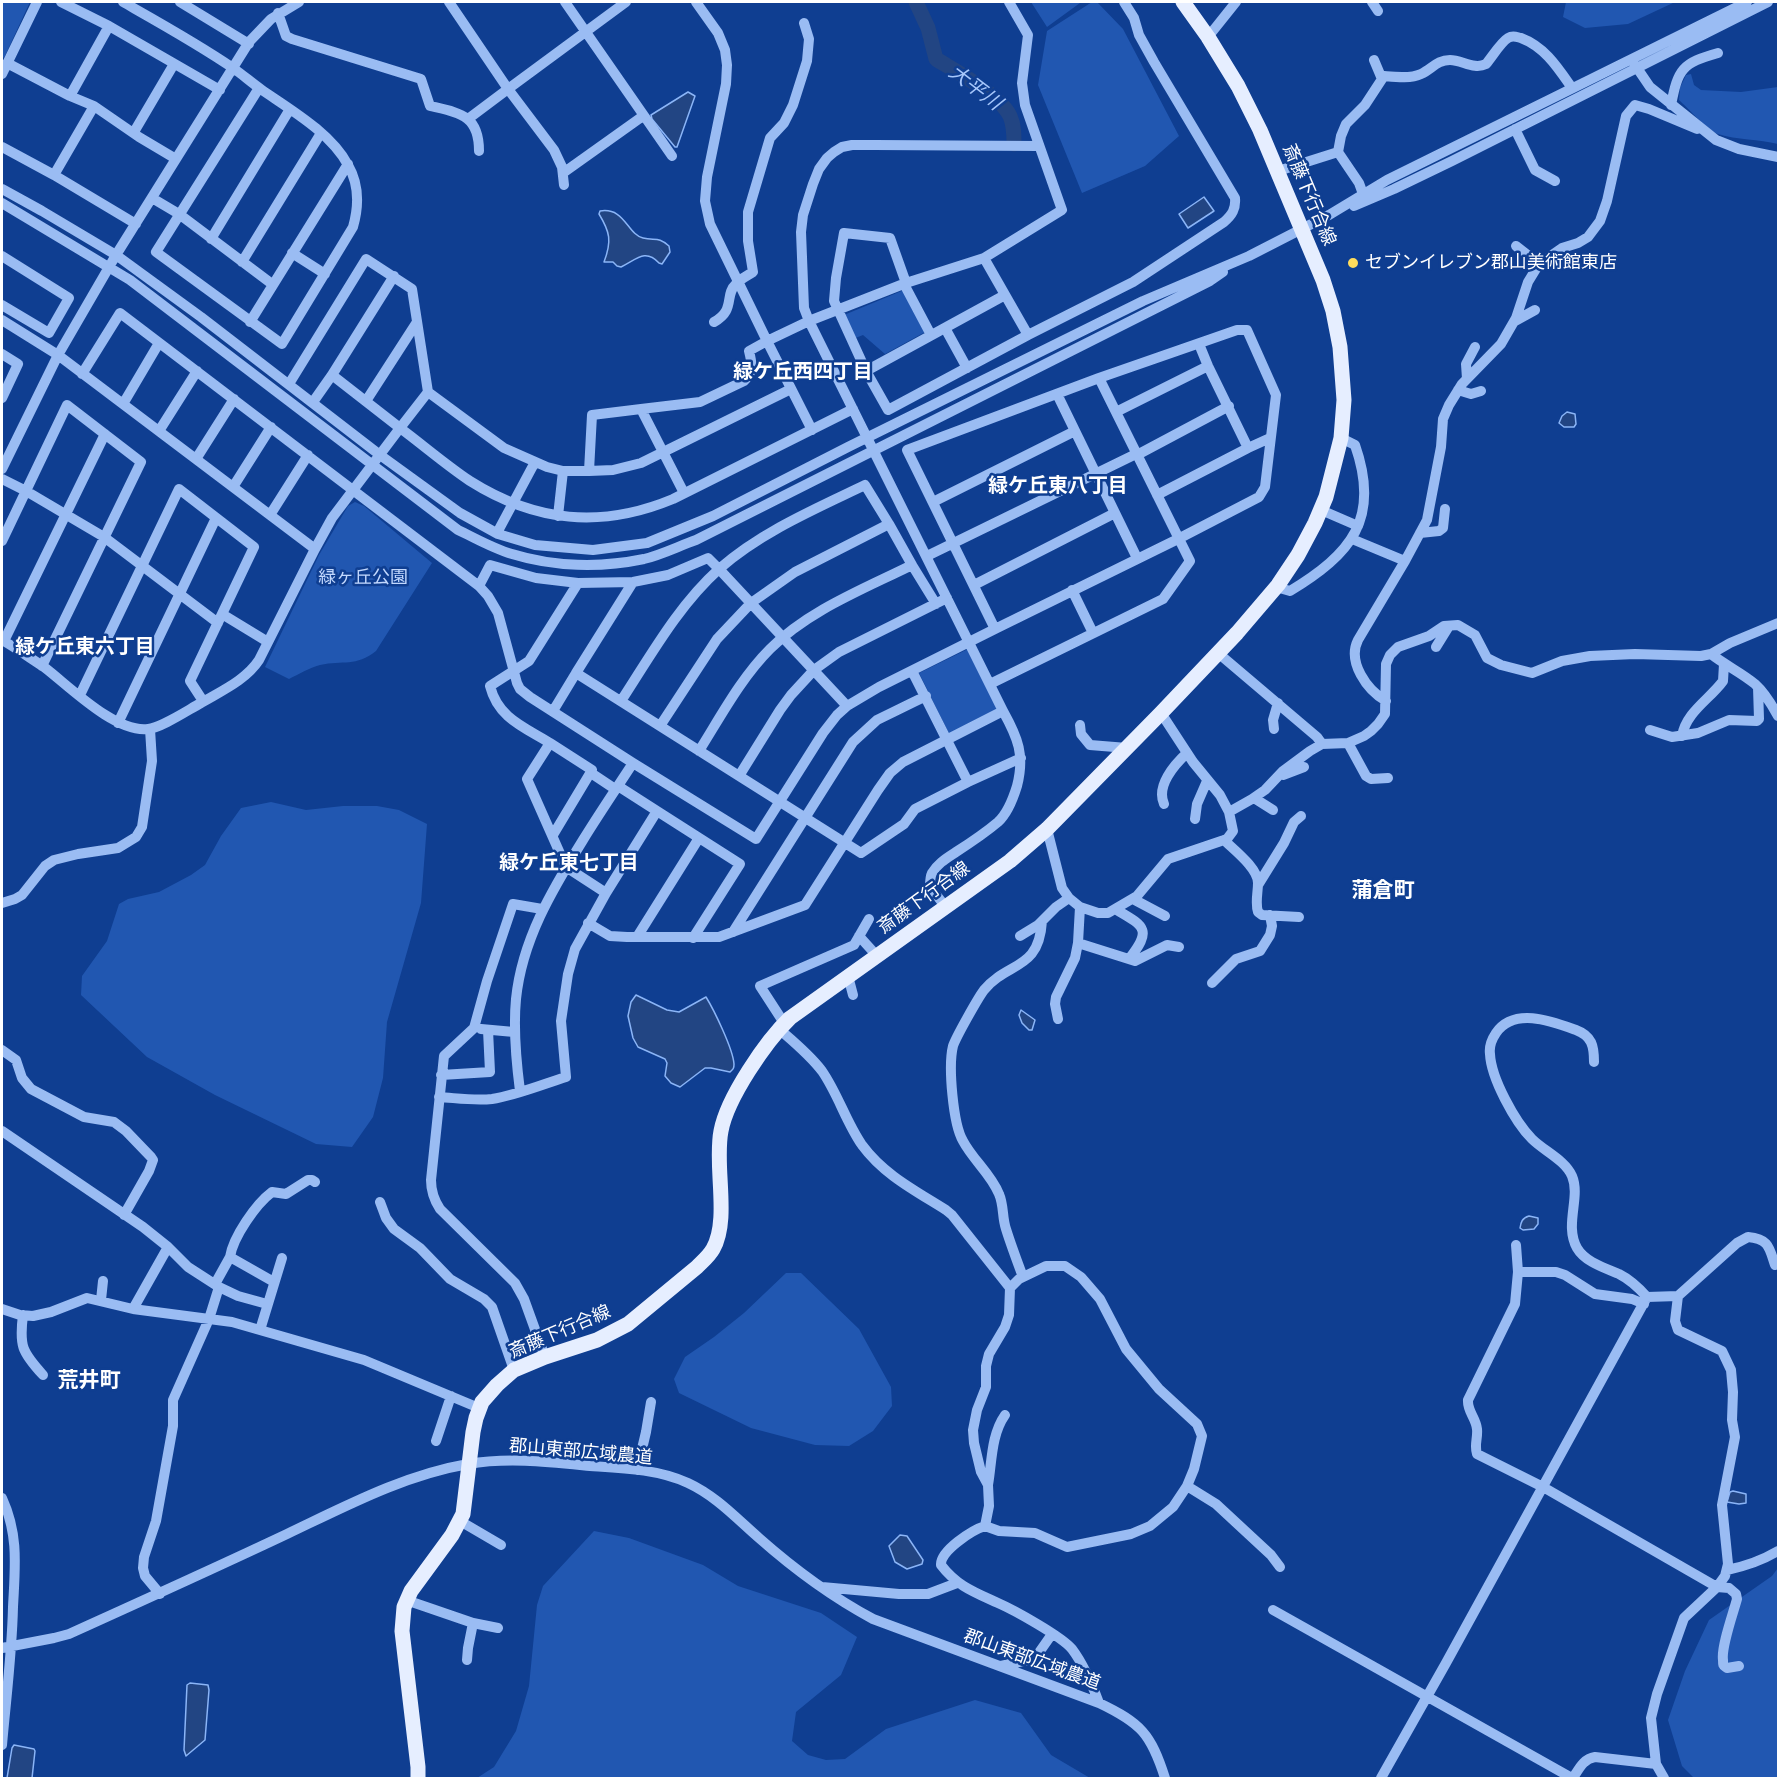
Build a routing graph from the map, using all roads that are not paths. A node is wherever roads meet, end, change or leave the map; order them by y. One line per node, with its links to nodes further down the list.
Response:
1 (36, 2): 24 (street)
2 (62, 2): 18 (street)
3 (123, 2): 27 (street)
4 (180, 2): 21 (street)
5 (299, 2): 16 (street)
6 (449, 2): 32 (street)
7 (565, 2): 19 (street)
8 (627, 2): 19 (street)
9 (696, 2): 77 (street)
10 (1009, 2): 44 (street)
11 (1124, 2): 92 (street)
12 (1183, 2): 20 (main road, 斎藤下行合線)
13 (1236, 2): 20 (street)
14 (1747, 2): 26 (street)
15 (1768, 2): 26 (street)
16 (278, 13): 21 (street); 39 (street)
17 (804, 22): 77 (street)
18 (109, 26): 25 (street); 34 (street)
19 (585, 32): 32 (street); 38 (street)
20 (1208, 38): 52 (main road, 斎藤下行合線)
21 (249, 44): 27 (street)
22 (1718, 53): 35 (street)
23 (1374, 60): 29 (street)
24 (7, 63): 28 (street); 34 (street)
25 (174, 64): 33 (street); 42 (street)
26 (1634, 64): 31 (street); 35 (street); 41 (street)
27 (234, 68): 30 (street); 33 (street)
28 (2, 74)
29 (1382, 79): 31 (street); 47 (street)
30 (258, 88): 37 (street); 61 (street)
31 (1572, 88): 58 (street)
32 (508, 89): 39 (street); 53 (street)
33 (220, 90): 50 (street)
34 (70, 96): 36 (street)
35 (1671, 105): 40 (street)
36 (94, 106): 42 (street); 54 (street)
37 (290, 110): 43 (street); 65 (street)
38 (643, 116): 48 (street); 53 (street)
39 (468, 119): 46 (street)
40 (1701, 128): 49 (street); 73 (street)
41 (1515, 129): 55 (street); 62 (street)
42 (134, 132): 50 (street)
43 (321, 133): 51 (street); 72 (street)
44 (1038, 146): 71 (street); 85 (street)
45 (2, 147): 54 (street)
46 (479, 151)
47 (1338, 152): 52 (street); 58 (street)
48 (672, 156)
49 (1779, 157)
50 (176, 159): 59 (street)
51 (348, 164): 67 (street); 75 (street)
52 (1278, 171): 64 (main road, 斎藤下行合線)
53 (563, 173): 56 (street)
54 (54, 175): 63 (street)
55 (1555, 181)
56 (564, 185)
57 (2, 189): 68 (street)
58 (1363, 194): 62 (street)
59 (152, 198): 61 (street); 63 (street)
60 (2, 203): 74 (street)
61 (179, 214): 65 (street); 86 (street)
62 (1329, 215): 64 (street)
63 (136, 224): 68 (street)
64 (1301, 229): 70 (street); 130 (main road, 斎藤下行合線)
65 (211, 239): 72 (street)
66 (1516, 246): 73 (street)
67 (292, 253): 75 (street); 79 (street)
68 (116, 255): 74 (street); 107 (street)
69 (2, 256): 81 (street)
70 (1249, 256): 128 (street); 132 (street)
71 (984, 258): 78 (street); 80 (street)
72 (242, 262): 79 (street)
73 (1539, 264): 89 (street)
74 (109, 267): 98 (street); 139 (street)
75 (325, 274): 86 (street)
76 (394, 276): 87 (street); 104 (street); 107 (street)
77 (738, 282): 88 (street); 93 (street)
78 (905, 283): 82 (street); 82 (street); 91 (street)
79 (272, 284): 86 (street)
80 (1005, 295): 90 (street); 92 (street)
81 (2, 305)
82 (837, 310): 85 (street); 101 (street)
83 (1535, 310): 89 (street)
84 (2, 320): 98 (street)
85 (809, 321): 93 (street); 120 (street)
86 (250, 322)
87 (417, 322): 111 (street); 115 (street)
88 (714, 322)
89 (1515, 322): 106 (street)
90 (945, 328): 91 (street); 100 (street)
91 (931, 335): 101 (street)
92 (1028, 335): 100 (street)
93 (767, 341): 108 (street); 119 (street)
94 (159, 343): 102 (street); 103 (street); 117 (street)
95 (1199, 344): 99 (street); 105 (street); 129 (street)
96 (1475, 347): 106 (street)
97 (2, 354): 113 (street)
98 (58, 356): 103 (street); 140 (street)
99 (1208, 366): 118 (street); 121 (street)
100 (967, 368): 101 (street)
101 (866, 370)
102 (197, 371): 114 (street); 125 (street)
103 (82, 374): 117 (street)
104 (332, 375): 115 (street); 116 (street)
105 (1099, 378): 112 (street); 121 (street)
106 (1467, 379): 109 (street)
107 (289, 384): 116 (street)
108 (791, 389): 124 (street); 133 (street)
109 (1458, 390): 110 (street); 162 (street)
110 (1481, 391)
111 (428, 392): 123 (street); 138 (street)
112 (1057, 394): 126 (street); 150 (street)
113 (2, 398)
114 (234, 399): 122 (street); 137 (street)
115 (366, 401): 123 (street)
116 (313, 402): 136 (street)
117 (123, 404): 125 (street)
118 (1228, 406): 131 (street); 134 (street)
119 (641, 409): 133 (street); 142 (street)
120 (853, 409): 124 (street); 128 (street)
121 (1116, 412): 134 (street)
122 (271, 427): 135 (street); 145 (street)
123 (400, 428): 136 (street); 151 (street)
124 (812, 430): 148 (street)
125 (159, 431): 137 (street)
126 (1075, 431): 143 (street); 150 (street)
127 (105, 434): 147 (street); 155 (street); 163 (street)
128 (867, 438): 132 (street); 161 (street)
129 (1270, 438): 131 (street); 164 (street)
130 (1341, 438): 153 (main road, 斎藤下行合線); 160 (street)
131 (1248, 448): 149 (street)
132 (874, 449): 139 (street); 169 (street)
133 (663, 453): 142 (street); 148 (street)
134 (1137, 454): 143 (street); 149 (street)
135 (308, 455): 146 (street); 156 (street)
136 (380, 455): 139 (street); 161 (street)
137 (196, 459): 145 (street)
138 (535, 462): 141 (street); 151 (street)
139 (372, 465): 146 (street)
140 (2, 469)
141 (563, 471): 142 (street); 157 (street)
142 (589, 471)
143 (1096, 474): 154 (street); 167 (street)
144 (2, 479): 147 (street)
145 (233, 487): 156 (street)
146 (354, 490): 168 (street); 178 (street)
147 (26, 491): 155 (street); 166 (street)
148 (684, 493): 157 (street)
149 (1157, 495): 164 (street)
150 (933, 502): 167 (street)
151 (513, 504): 157 (street); 161 (street)
152 (1444, 509): 162 (street)
153 (1321, 510): 160 (street); 179 (main road, 斎藤下行合線)
154 (1115, 513): 170 (street); 177 (street)
155 (65, 515): 163 (street); 191 (street)
156 (270, 515): 168 (street)
157 (558, 516)
158 (216, 518): 173 (street); 181 (street); 185 (street)
159 (889, 524): 172 (street); 174 (street); 183 (street)
160 (1358, 526): 165 (street)
161 (497, 533)
162 (1420, 533): 171 (street)
163 (104, 537): 173 (street); 198 (street)
164 (1178, 539): 170 (street); 189 (street)
165 (1352, 539): 171 (street); 179 (street)
166 (2, 541)
167 (952, 544): 169 (street); 177 (street)
168 (315, 549): 192 (street)
169 (927, 556): 182 (street)
170 (1137, 558): 180 (street)
171 (1405, 561): 209 (street)
172 (912, 564): 184 (street); 190 (street)
173 (142, 566): 181 (street); 205 (street)
174 (719, 569): 175 (street); 183 (street); 208 (street)
175 (633, 582): 176 (street); 202 (street)
176 (578, 583): 178 (street); 201 (street)
177 (974, 585): 188 (street)
178 (479, 586): 201 (street)
179 (1276, 587): 195 (main road, 斎藤下行合線)
180 (1072, 590): 188 (street); 189 (street)
181 (179, 594): 185 (street); 216 (street)
182 (947, 598): 184 (street); 193 (street)
183 (751, 603): 190 (street); 218 (street)
184 (936, 604): 199 (street)
185 (220, 619): 192 (street); 207 (street)
186 (1779, 623): 196 (street)
187 (1449, 626): 194 (street); 196 (street); 209 (street)
188 (995, 630): 193 (street)
189 (1093, 633): 203 (street)
190 (783, 637): 199 (street); 228 (street)
191 (3, 641): 198 (street)
192 (268, 642): 207 (street)
193 (969, 642): 200 (street); 203 (street)
194 (1436, 647)
195 (1218, 653): 210 (street); 214 (main road, 斎藤下行合線)
196 (1711, 654): 197 (street)
197 (1724, 664): 204 (street); 222 (street)
198 (42, 666): 205 (street)
199 (814, 670): 211 (street); 234 (street)
200 (912, 671): 206 (street); 211 (street)
201 (513, 672): 212 (street); 224 (street)
202 (576, 673): 208 (street); 212 (street)
203 (990, 684): 213 (street)
204 (1758, 687): 215 (street); 222 (street)
205 (80, 695): 216 (street)
206 (926, 696): 223 (street); 247 (street)
207 (203, 701): 219 (street)
208 (621, 701): 218 (street)
209 (1386, 701): 225 (street)
210 (1278, 703): 220 (street); 226 (street)
211 (847, 706): 241 (street)
212 (553, 711): 231 (street)
213 (1003, 711): 223 (street); 230 (street)
214 (1161, 714): 227 (main road, 斎藤下行合線); 229 (street)
215 (1779, 716)
216 (118, 723): 219 (street)
217 (1080, 725): 227 (street)
218 (660, 726): 228 (street)
219 (150, 729): 259 (street)
220 (1274, 729)
221 (1650, 729): 222 (street)
222 (1682, 736)
223 (947, 738): 238 (street); 253 (street)
224 (550, 743): 233 (street); 250 (street)
225 (1348, 743): 226 (street); 236 (street)
226 (1322, 744): 235 (street)
227 (1127, 748): 249 (main road, 斎藤下行合線)
228 (699, 751): 234 (street)
229 (1187, 753): 237 (street); 242 (street)
230 (1021, 758): 238 (street); 260 (street)
231 (633, 763): 239 (street); 241 (street)
232 (1304, 767): 235 (street)
233 (591, 773): 239 (street); 250 (street)
234 (739, 776): 241 (street)
235 (1277, 777): 240 (street)
236 (1388, 778)
237 (1207, 781): 245 (street); 248 (street)
238 (968, 782): 253 (street)
239 (617, 787): 244 (street); 254 (street)
240 (1254, 798): 243 (street); 245 (street)
241 (780, 801): 247 (street)
242 (1164, 804)
243 (1273, 810)
244 (657, 811): 251 (street); 256 (street)
245 (1229, 812): 252 (street)
246 (1300, 816): 255 (street)
247 (805, 818): 253 (street); 270 (street)
248 (1195, 819)
249 (1047, 829): 257 (street); 260 (main road, 斎藤下行合線)
250 (552, 835): 254 (street)
251 (699, 838): 273 (street); 274 (street)
252 (1224, 840): 255 (street); 258 (street)
253 (844, 843): 270 (street)
254 (566, 867): 256 (street); 262 (street)
255 (1258, 885): 264 (street)
256 (606, 893): 269 (street)
257 (1069, 898): 261 (street); 268 (street)
258 (1133, 899): 263 (street); 265 (street)
259 (2, 903)
260 (945, 906): 277 (main road, 斎藤下行合線)
261 (1080, 907): 263 (street); 275 (street)
262 (542, 909): 284 (street); 286 (street)
263 (1115, 909): 278 (street)
264 (1270, 915): 266 (street); 280 (street)
265 (1165, 916)
266 (1299, 917)
267 (869, 919): 271 (street)
268 (1042, 921): 272 (street); 302 (street)
269 (588, 923): 273 (street); 290 (street)
270 (732, 932): 274 (street)
271 (859, 936): 277 (street); 283 (street)
272 (1020, 936)
273 (637, 937): 274 (street)
274 (693, 938)
275 (1078, 943): 278 (street); 282 (street)
276 (1179, 947): 278 (street)
277 (877, 956): 279 (main road, 斎藤下行合線)
278 (1129, 959)
279 (848, 976): 281 (street); 283 (main road, 斎藤下行合線)
280 (1212, 983)
281 (853, 995)
282 (1058, 1019)
283 (782, 1026): 306 (street); 316 (main road, 斎藤下行合線)
284 (474, 1028): 285 (street); 289 (street)
285 (488, 1030): 286 (street); 289 (street)
286 (514, 1032): 290 (street)
287 (2, 1050): 295 (street)
288 (1594, 1062): 309 (street)
289 (441, 1075): 291 (street)
290 (520, 1091): 291 (street)
291 (439, 1096): 316 (street)
292 (2, 1131): 295 (street)
293 (315, 1182): 298 (street)
294 (380, 1202): 317 (street)
295 (124, 1215): 297 (street)
296 (1516, 1245): 301 (street)
297 (168, 1248): 305 (street); 312 (street)
298 (230, 1257): 304 (street); 305 (street)
299 (282, 1258): 304 (street)
300 (1775, 1265): 307 (street)
301 (1518, 1272): 309 (street); 328 (street)
302 (1023, 1277): 306 (street); 327 (street)
303 (103, 1281): 308 (street)
304 (274, 1282): 310 (street)
305 (217, 1285): 310 (street); 314 (street)
306 (1010, 1288): 326 (street)
307 (1678, 1296): 309 (street); 335 (street)
308 (101, 1300): 312 (street); 313 (street)
309 (1645, 1300): 328 (street)
310 (267, 1304): 315 (street)
311 (2, 1309): 313 (street)
312 (133, 1309): 314 (street)
313 (23, 1316): 318 (street)
314 (209, 1319): 315 (street); 339 (street)
315 (260, 1330): 319 (street)
316 (545, 1357): 317 (main road, 斎藤下行合線)
317 (514, 1370): 321 (main road, 斎藤下行合線)
318 (43, 1375)
319 (451, 1396): 321 (street); 323 (street)
320 (651, 1402): 325 (street)
321 (479, 1408): 324 (main road, 斎藤下行合線)
322 (1005, 1415): 326 (street)
323 (436, 1441)
324 (469, 1464): 325 (street, 郡山東部広域農道); 330 (main road, 斎藤下行合線); 339 (street, 郡山東部広域農道)
325 (636, 1470): 337 (street, 郡山東部広域農道)
326 (988, 1485): 331 (street)
327 (1187, 1486): 331 (street); 334 (street)
328 (1543, 1487): 338 (street); 349 (street)
329 (2, 1498): 345 (street)
330 (460, 1521): 332 (street); 340 (main road, 斎藤下行合線)
331 (985, 1526): 336 (street)
332 (501, 1545)
333 (1779, 1551): 335 (street)
334 (1280, 1567)
335 (1727, 1570): 338 (street)
336 (957, 1583): 337 (street); 344 (street)
337 (822, 1587): 347 (street, 郡山東部広域農道)
338 (1717, 1587): 348 (street); 352 (street)
339 (160, 1593): 345 (street, 郡山東部広域農道)
340 (406, 1600): 342 (street); 353 (main road, 斎藤下行合線)
341 (1273, 1610): 349 (street)
342 (473, 1623): 343 (street); 346 (street)
343 (498, 1628)
344 (1052, 1634): 347 (street); 350 (street)
345 (7, 1648): 351 (street)
346 (467, 1660)
347 (1001, 1666): 350 (street, 郡山東部広域農道)
348 (1739, 1666)
349 (1427, 1697): 355 (street); 356 (street)
350 (1100, 1702): 354 (street, 郡山東部広域農道)
351 (2, 1745)
352 (1656, 1764): 356 (street); 357 (street)
353 (418, 1779)
354 (1165, 1779)
355 (1381, 1779)
356 (1573, 1779)
357 (1664, 1779)

